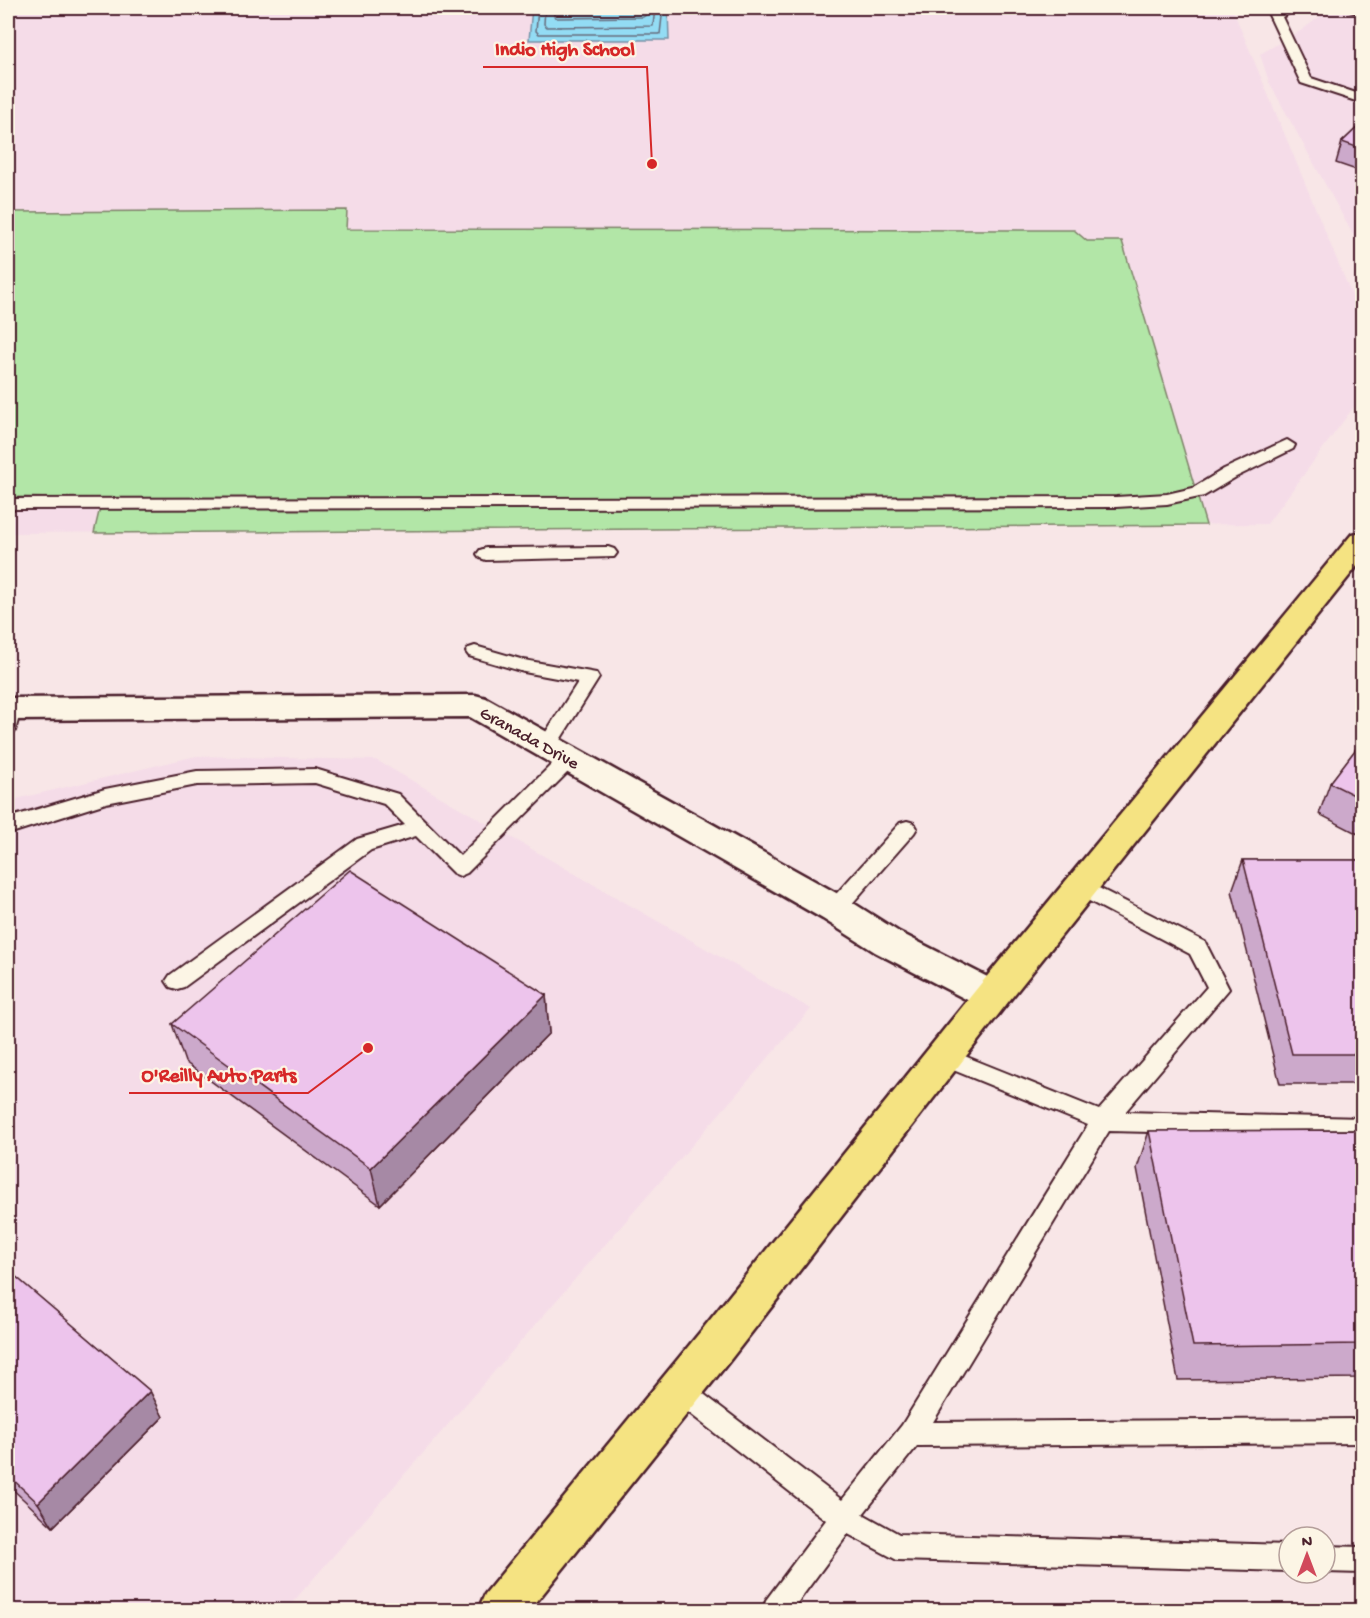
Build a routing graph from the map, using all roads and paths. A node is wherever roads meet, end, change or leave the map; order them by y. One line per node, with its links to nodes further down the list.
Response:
1 (1293, 8): 4 (lane)
2 (1354, 8): 3 (lane)
3 (1362, 10)
4 (1274, 11): 5 (lane)
5 (1362, 99)
6 (1287, 446): 7 (lane)
7 (8, 504)
8 (1362, 541): 17 (main road)
9 (608, 553): 10 (lane)
10 (486, 554)
11 (475, 652): 13 (lane)
12 (9, 715): 13 (street, Granada Drive)
13 (557, 752): 15 (lane); 18 (street, Granada Drive)
14 (8, 825): 15 (lane)
15 (420, 828): 19 (lane)
16 (908, 828): 18 (lane)
17 (1081, 887): 20 (main road); 22 (lane)
18 (835, 909): 20 (street, Granada Drive)
19 (177, 981)
20 (992, 996): 21 (main road)
21 (944, 1057): 22 (lane); 24 (main road)
22 (1103, 1121): 23 (lane); 26 (lane)
23 (1362, 1128)
24 (680, 1390): 27 (lane); 31 (main road)
25 (1362, 1431): 26 (lane)
26 (910, 1434): 27 (lane)
27 (843, 1518): 28 (lane); 32 (lane)
28 (1277, 1558)
29 (1337, 1559): 30 (lane)
30 (1362, 1560)
31 (501, 1611)
32 (776, 1611)

